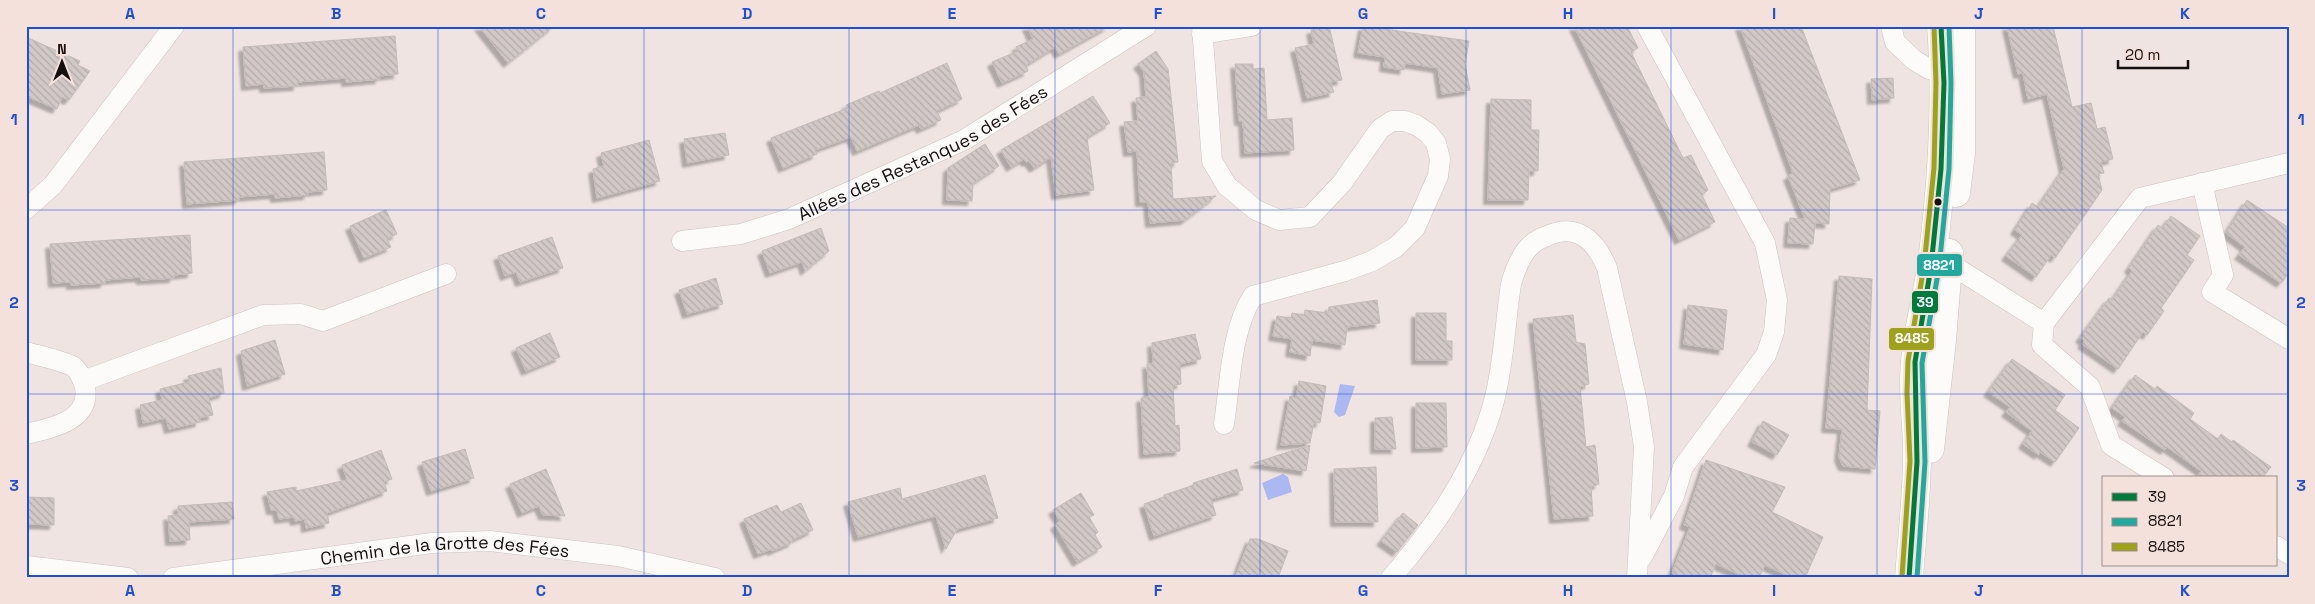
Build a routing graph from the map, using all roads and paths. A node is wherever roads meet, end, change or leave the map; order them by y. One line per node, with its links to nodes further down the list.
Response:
1 (174, 26): 12 (street)
2 (1146, 26): 13 (street, Allées des Restanques des Fées)
3 (1252, 26): 8 (street)
4 (1647, 26): 26 (street)
5 (1891, 26): 9 (street)
6 (1941, 26): 9 (main road)
7 (1961, 26): 9 (main road)
8 (1202, 30): 20 (street)
9 (1952, 71): 14 (main road)
10 (2289, 163): 11 (street)
11 (2202, 183): 16 (street); 17 (street)
12 (26, 209)
13 (682, 241)
14 (1941, 258): 16 (street); 31 (main road); 32 (main road)
15 (446, 274): 19 (street)
16 (2044, 323): 22 (street)
17 (2289, 339)
18 (26, 352): 19 (street)
19 (83, 381): 21 (street)
20 (1224, 424)
21 (26, 434)
22 (2161, 476)
23 (2278, 547): 24 (street)
24 (2289, 554)
25 (26, 566): 27 (street)
26 (1639, 569): 30 (street)
27 (128, 578)
28 (173, 578): 29 (street, Chemin de la Grotte des Fées)
29 (715, 578)
30 (1391, 578)
31 (1909, 578)
32 (1921, 578)

